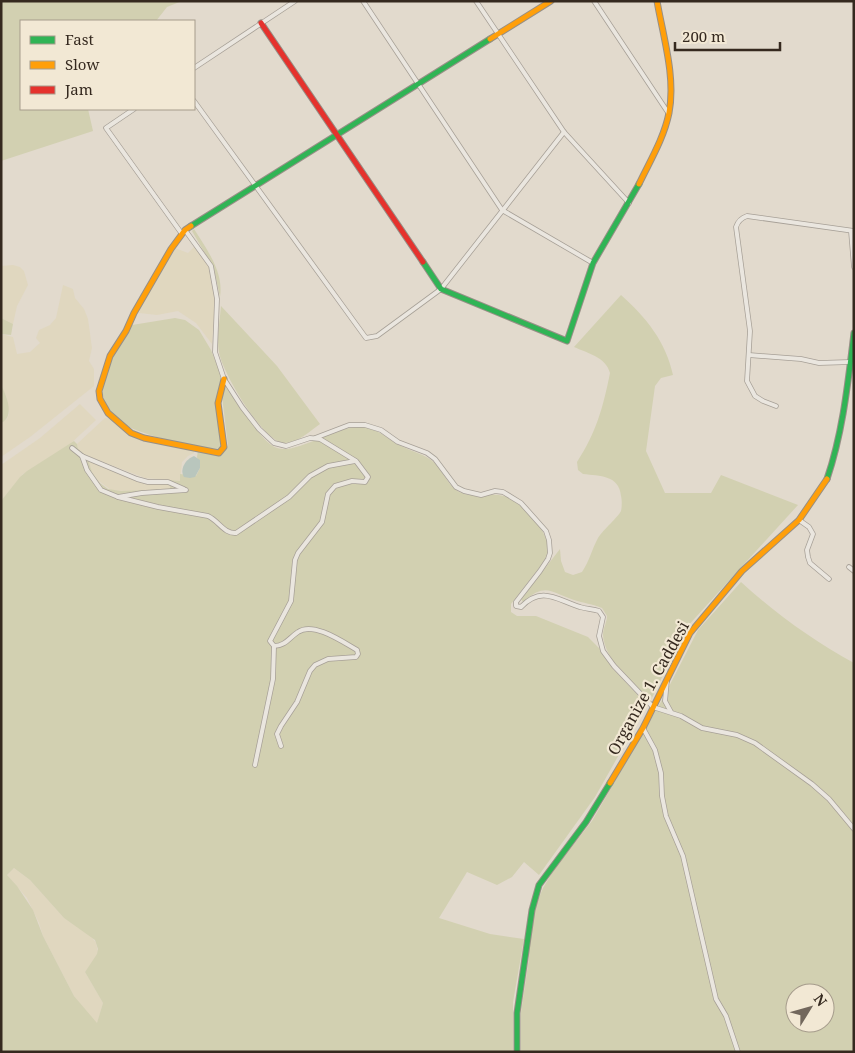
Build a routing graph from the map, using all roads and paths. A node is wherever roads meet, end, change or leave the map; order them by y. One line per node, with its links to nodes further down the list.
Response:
1 (295, 1): 7 (street)
2 (363, 1): 10 (street)
3 (476, 1): 8 (street)
4 (551, 1): 8 (street)
5 (594, 1): 13 (street)
6 (657, 1): 13 (street)
7 (261, 23): 9 (street); 15 (street)
8 (498, 33): 10 (street); 14 (street)
9 (195, 67)
10 (418, 85): 15 (street); 18 (street)
11 (195, 102): 16 (street)
12 (133, 110): 20 (street)
13 (669, 114): 17 (street)
14 (564, 132): 17 (street); 18 (street)
15 (337, 135): 16 (street); 23 (street)
16 (255, 185): 20 (street); 23 (street)
17 (629, 203): 21 (street)
18 (502, 210): 21 (street); 23 (street)
19 (852, 231): 22 (street); 25 (street)
20 (184, 232): 27 (street); 27 (street)
21 (593, 263): 23 (street)
22 (854, 267)
23 (441, 290)
24 (854, 333): 26 (street, Organize 1. Caddesi)
25 (748, 355): 26 (street); 28 (street)
26 (850, 362): 34 (street, Organize 1. Caddesi)
27 (224, 379): 29 (street)
28 (776, 406)
29 (315, 438): 32 (street); 40 (street)
30 (72, 448): 31 (street)
31 (82, 456): 33 (street); 33 (street)
32 (356, 461): 33 (street); 38 (street)
33 (118, 497)
34 (799, 520): 37 (street); 39 (street, Organize 1. Caddesi)
35 (849, 567): 36 (street)
36 (854, 571)
37 (828, 579)
38 (274, 646): 43 (street); 44 (street)
39 (668, 678): 40 (street, Organize 1. Caddesi); 41 (street)
40 (653, 707): 41 (street); 42 (street, Organize 1. Caddesi)
41 (672, 713): 45 (street)
42 (643, 728): 46 (street, Organize 1. Caddesi); 47 (street)
43 (281, 746)
44 (255, 765)
45 (854, 829)
46 (517, 1052)
47 (738, 1052)

